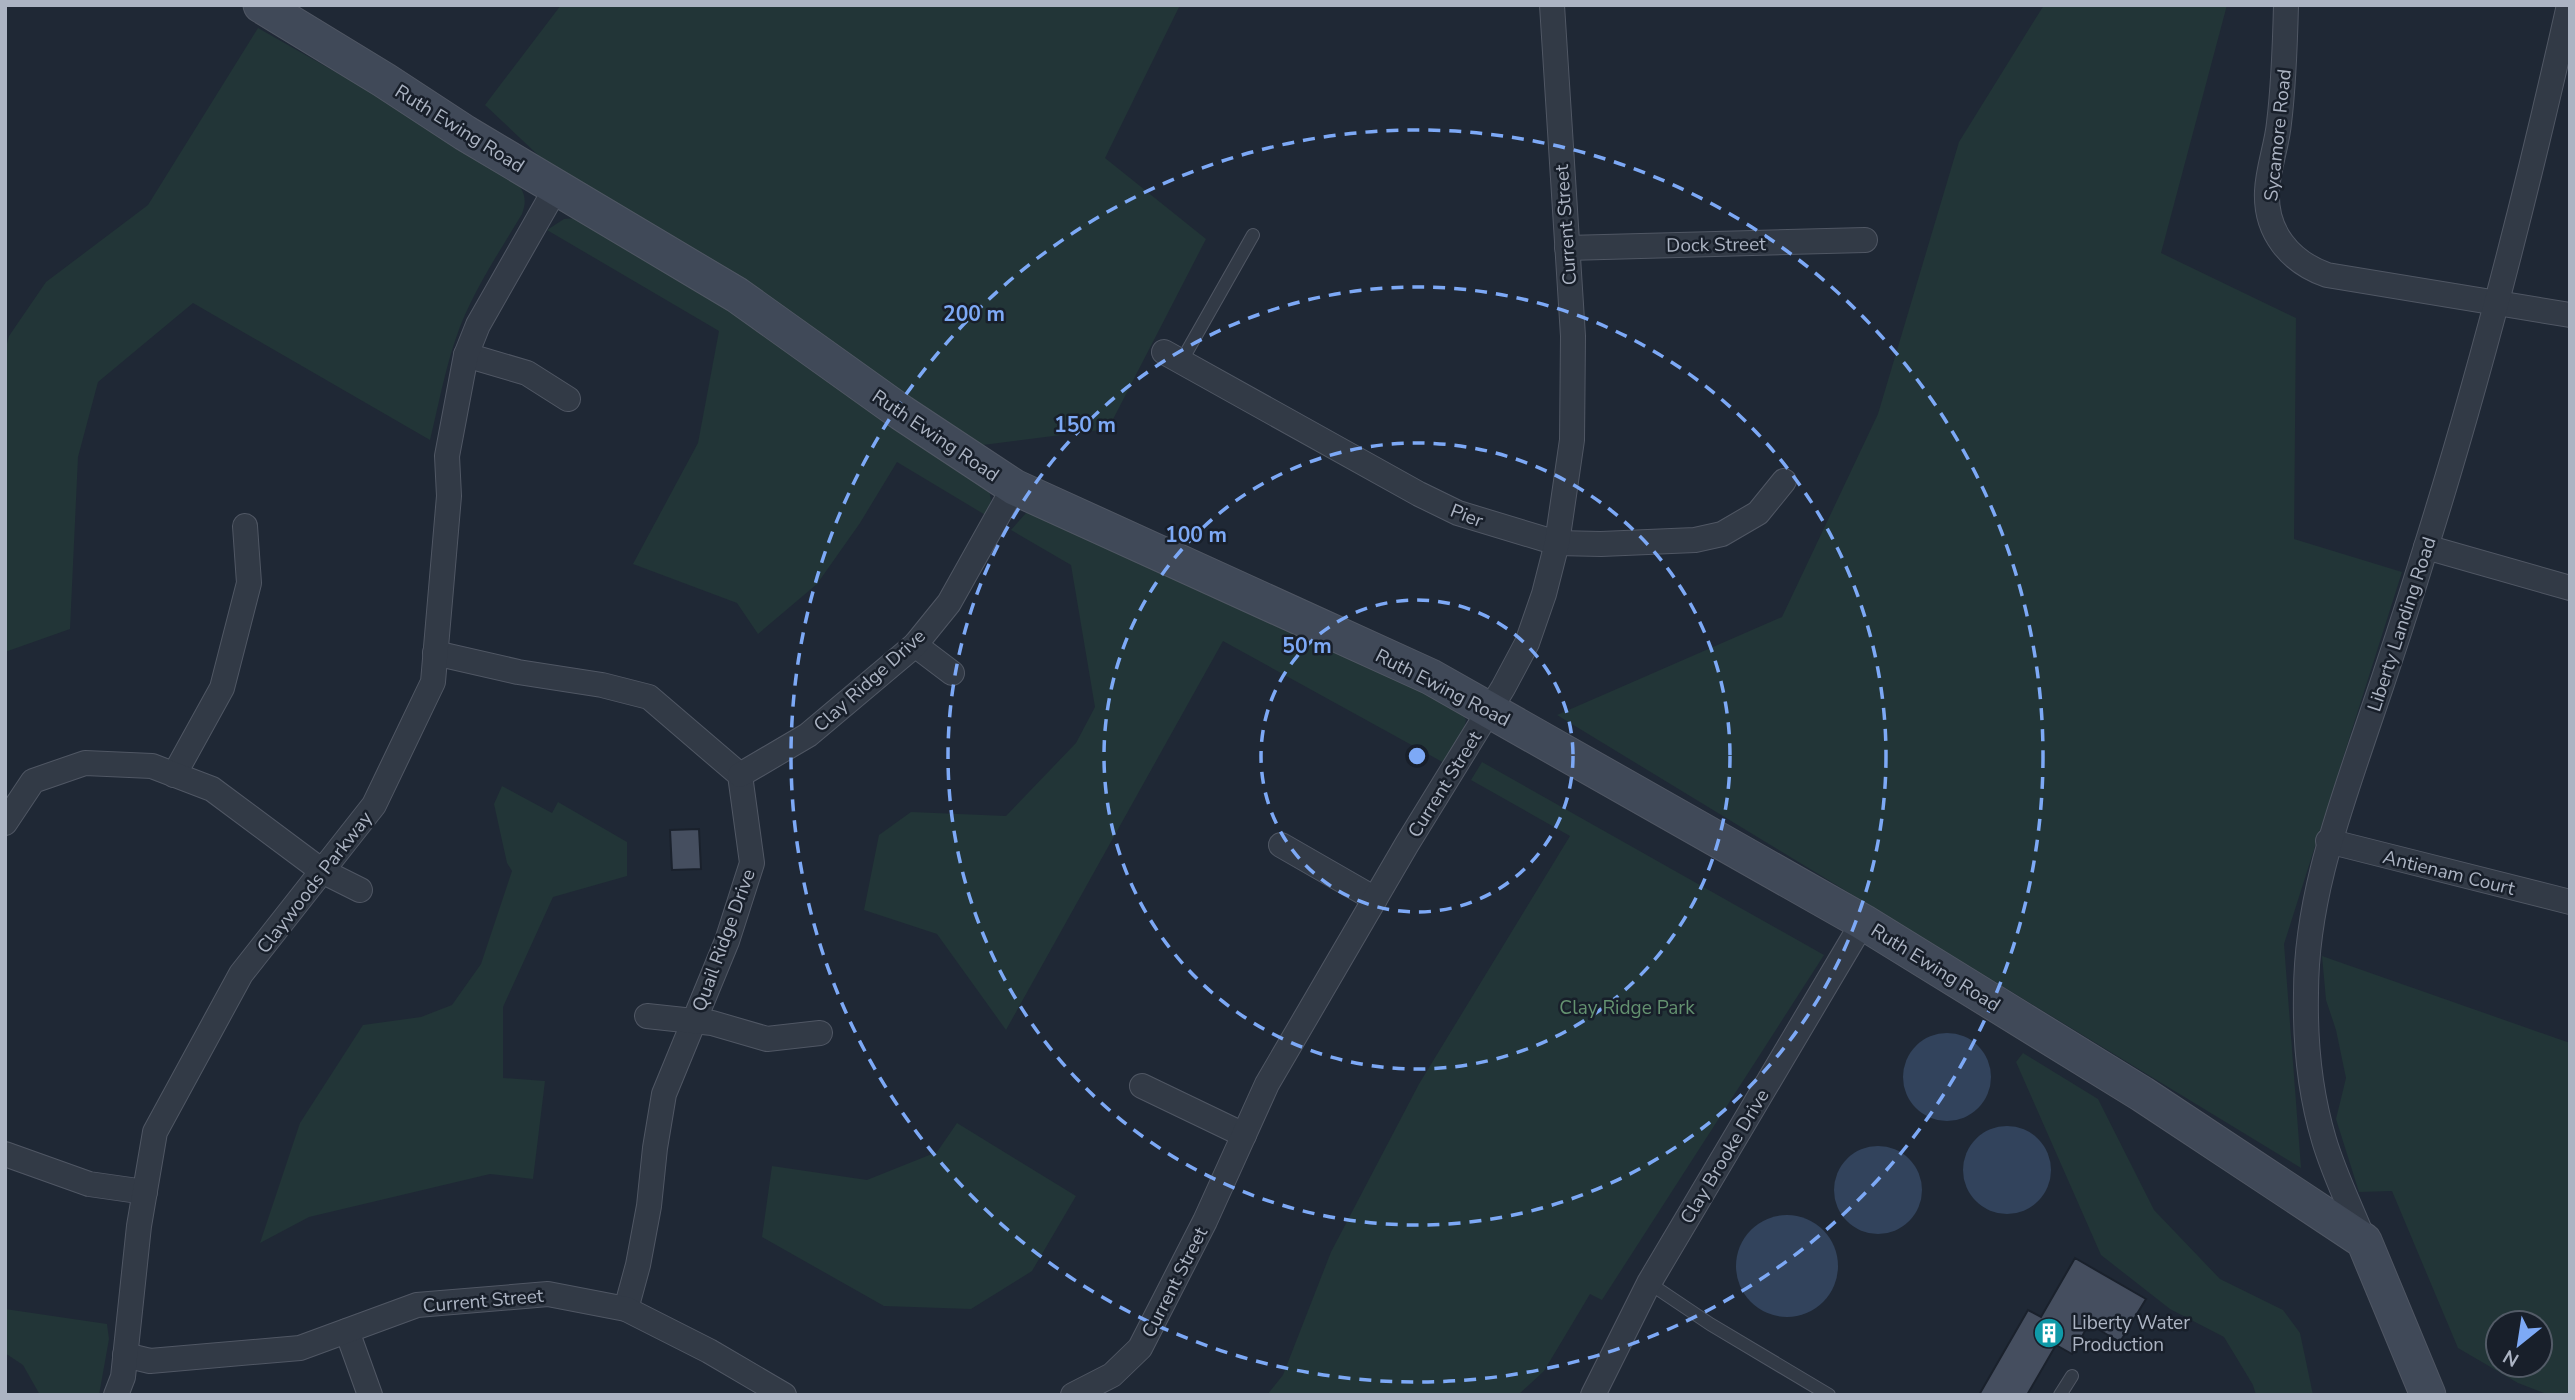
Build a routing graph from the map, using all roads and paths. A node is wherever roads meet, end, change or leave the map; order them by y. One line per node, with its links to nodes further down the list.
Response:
1 (261, 5): 5 (street, Ruth Ewing Road)
2 (1552, 5): 8 (street, Current Street)
3 (2286, 5): 9 (street, Sycamore Road)
4 (2569, 5): 9 (street, Liberty Landing Road)
5 (556, 188): 11 (street, Claywoods Parkway); 15 (street, Ruth Ewing Road)
6 (1253, 235): 12 (lane)
7 (1865, 240): 8 (street, Dock Street)
8 (1567, 248): 17 (street, Current Street)
9 (2497, 303): 10 (street, Sycamore Road); 18 (street, Liberty Landing Road)
10 (2570, 315)
11 (466, 355): 13 (street); 21 (street, Claywoods Parkway)
12 (1173, 357): 17 (street, Pier)
13 (568, 399)
14 (1784, 481): 17 (street, Pier)
15 (1014, 487): 20 (street, Clay Ridge Drive); 23 (street, Ruth Ewing Road)
16 (245, 526): 24 (street)
17 (1557, 543): 23 (street, Current Street)
18 (2427, 547): 19 (street); 27 (street, Liberty Landing Road)
19 (2570, 588)
20 (915, 645): 22 (street); 25 (street, Clay Ridge Drive)
21 (435, 653): 25 (street); 29 (street, Claywoods Parkway)
22 (951, 673)
23 (1490, 710): 31 (street, Current Street); 33 (street, Ruth Ewing Road)
24 (174, 775): 26 (street); 29 (street)
25 (740, 775): 35 (street, Quail Ridge Drive)
26 (5, 823)
27 (2329, 841): 32 (street, Antienam Court); 41 (street, Liberty Landing Road)
28 (1282, 845): 31 (street)
29 (322, 871): 30 (street); 40 (street, Claywoods Parkway)
30 (360, 890)
31 (1375, 899): 38 (street, Current Street)
32 (2570, 902)
33 (1863, 922): 41 (street, Ruth Ewing Road); 42 (street, Clay Brooke Drive)
34 (648, 1016): 35 (street)
35 (694, 1020): 36 (street); 43 (street, Quail Ridge Drive)
36 (820, 1033)
37 (1142, 1086): 38 (street)
38 (1244, 1135): 50 (street, Current Street)
39 (5, 1154): 40 (street)
40 (145, 1192): 45 (street, Claywoods Parkway)
41 (2364, 1241): 54 (street)
42 (1649, 1283): 51 (street, Clay Brooke Drive); 52 (lane)
43 (626, 1309): 44 (street, Current Street); 49 (street, Current Street)
44 (347, 1331): 45 (street, Current Street); 48 (street)
45 (125, 1355): 47 (street, Claywoods Parkway)
46 (2072, 1376): 53 (lane)
47 (116, 1395)
48 (370, 1395)
49 (784, 1395)
50 (1073, 1395)
51 (1593, 1395)
52 (1829, 1395)
53 (2060, 1395)
54 (2428, 1395)

